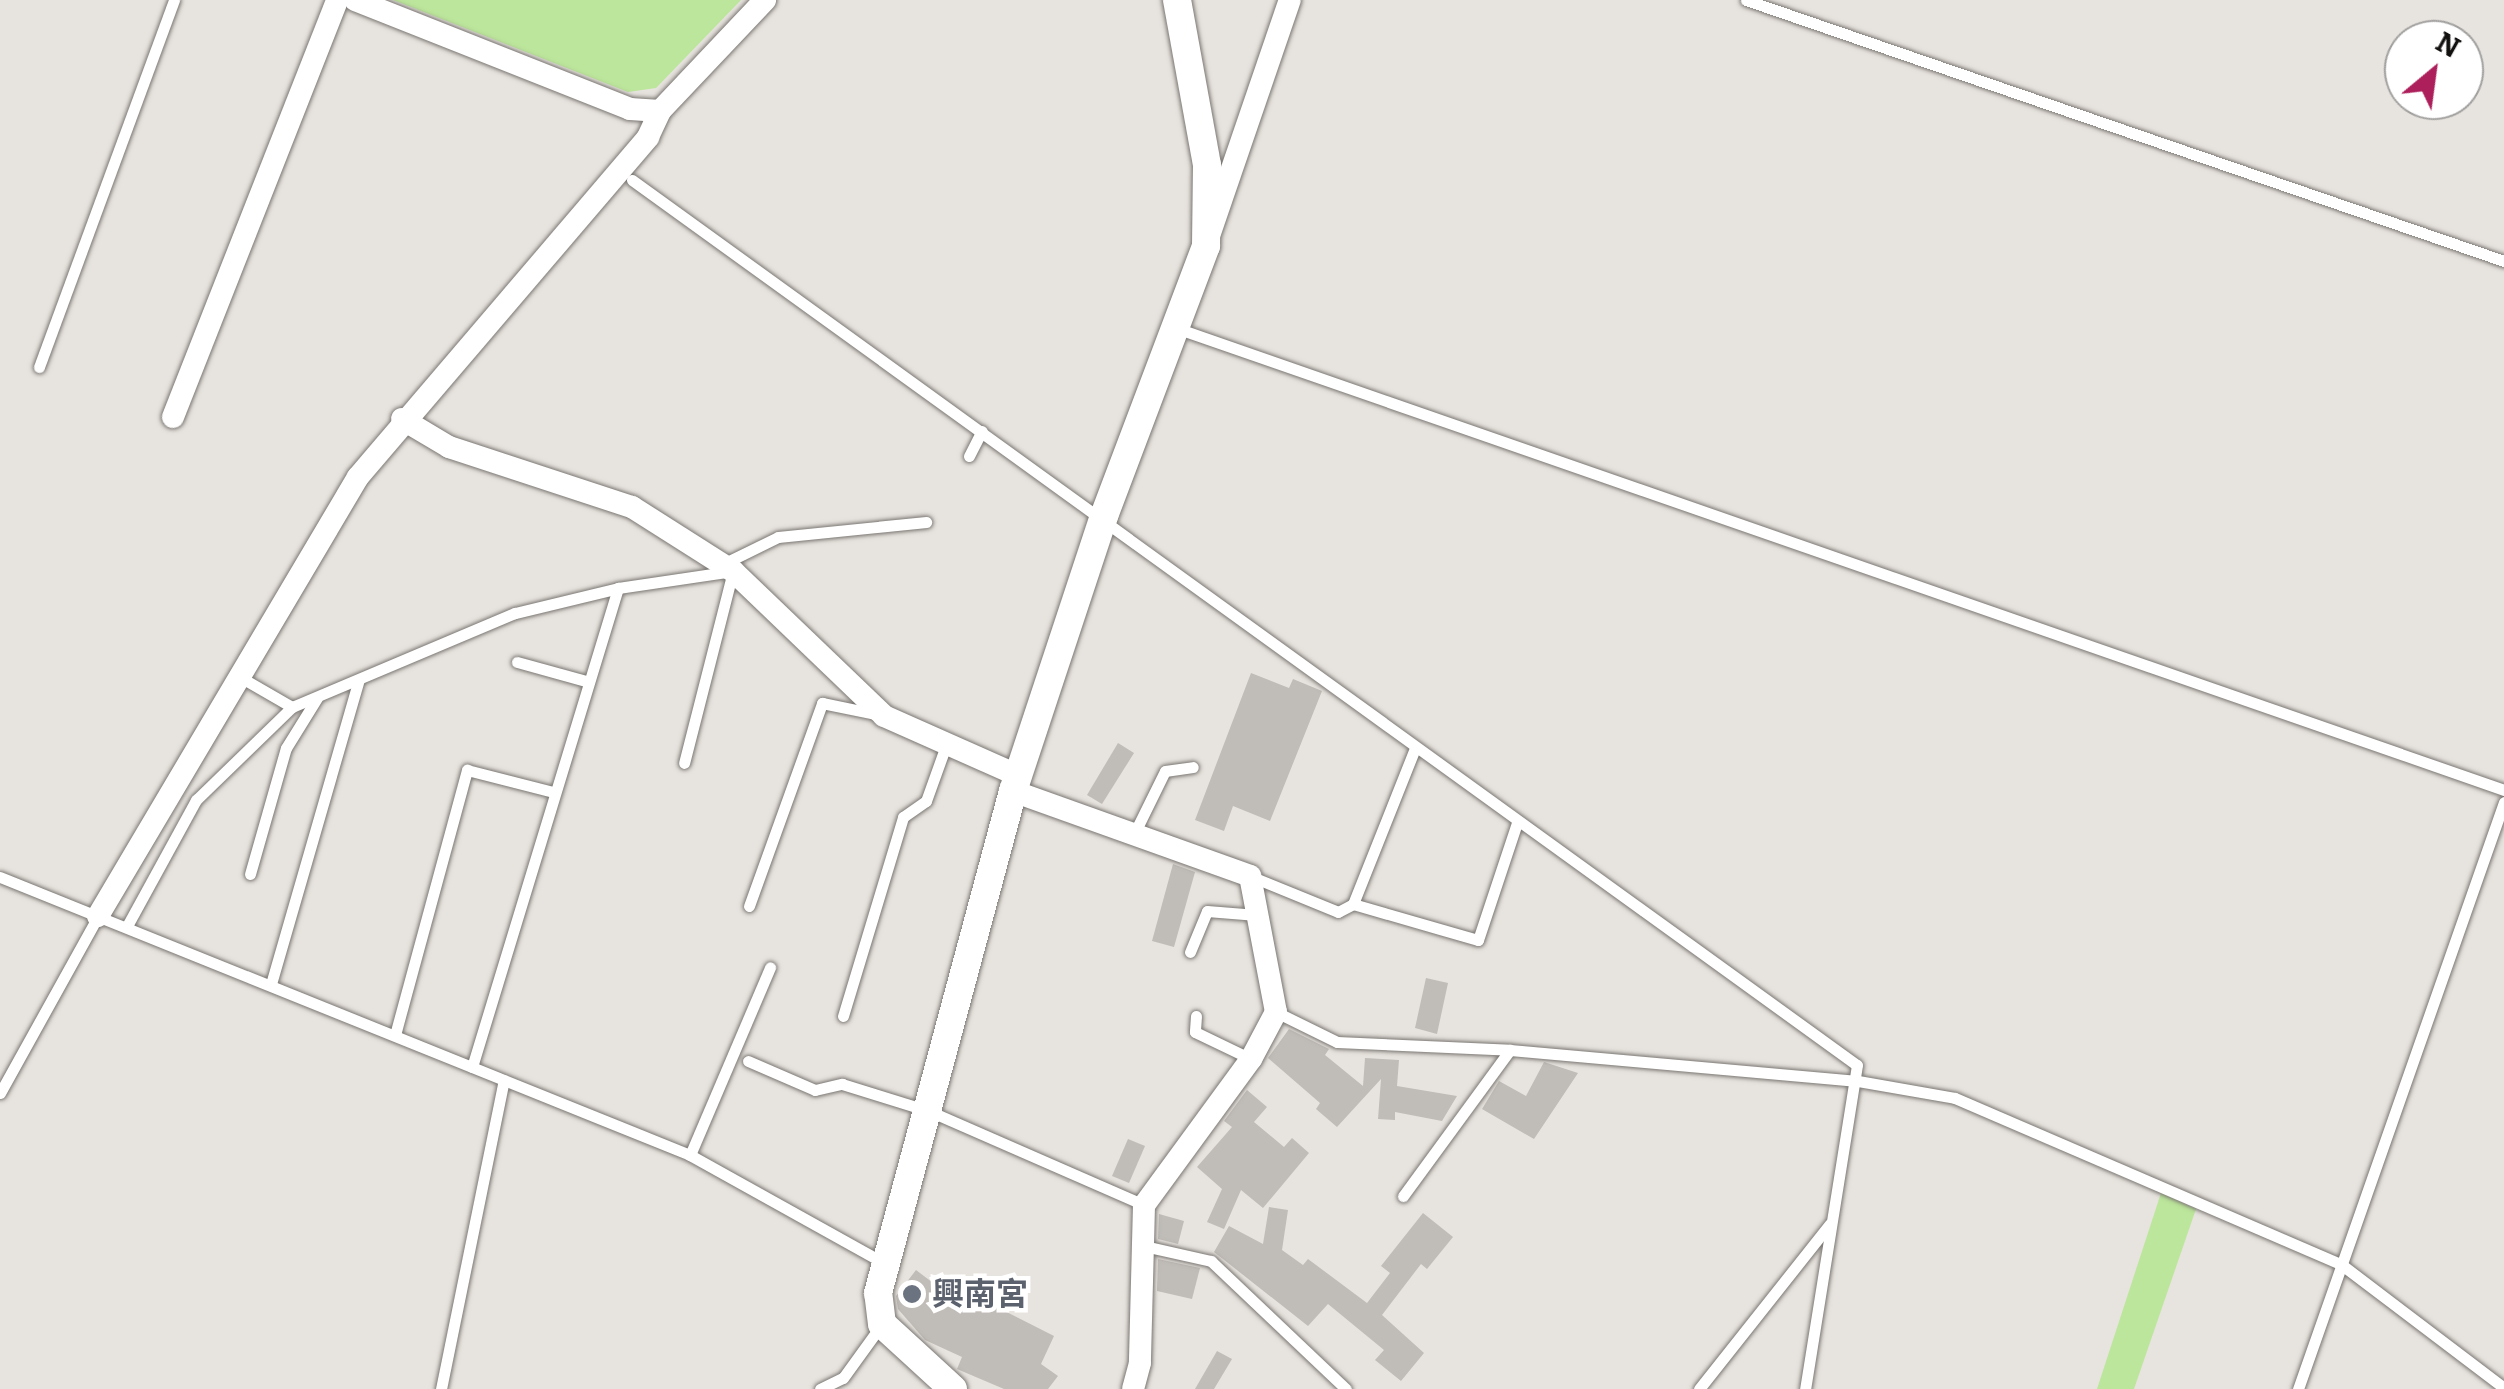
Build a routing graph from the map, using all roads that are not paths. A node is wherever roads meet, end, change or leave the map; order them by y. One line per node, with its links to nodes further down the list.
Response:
1 (174, 0): 13 (lane)
2 (336, 0): 14 (street)
3 (354, 0): 8 (street)
4 (765, 0): 8 (street)
5 (1177, 0): 10 (street)
6 (1290, 0): 10 (street)
7 (1746, 0): 11 (lane)
8 (660, 111): 15 (street)
9 (632, 180): 16 (lane)
10 (1206, 246): 12 (street)
11 (2504, 261)
12 (1178, 329): 18 (street); 34 (lane)
13 (39, 367)
14 (173, 417)
15 (402, 420): 20 (street); 23 (street)
16 (982, 432): 17 (lane); 18 (lane)
17 (968, 456)
18 (1104, 516): 30 (lane); 33 (street)
19 (926, 522): 20 (lane)
20 (728, 567): 21 (lane); 28 (street); 31 (lane)
21 (618, 588): 24 (lane); 25 (lane)
22 (517, 662): 25 (lane)
23 (240, 677): 27 (lane); 44 (street)
24 (359, 680): 26 (lane); 49 (lane)
25 (586, 682): 35 (lane)
26 (317, 698): 27 (lane); 39 (lane)
27 (292, 707): 46 (lane)
28 (884, 716): 29 (street); 43 (lane)
29 (945, 748): 33 (street); 51 (lane)
30 (1415, 748): 37 (lane); 42 (lane)
31 (684, 763)
32 (1193, 767): 38 (lane)
33 (1015, 783): 38 (street); 61 (street)
34 (2504, 790)
35 (553, 792): 53 (lane); 57 (lane)
36 (2504, 802): 68 (lane)
37 (1517, 823): 42 (lane); 59 (lane)
38 (1134, 834): 40 (street)
39 (250, 874)
40 (1250, 876): 42 (lane); 45 (street)
41 (0, 877): 44 (lane)
42 (1353, 904)
43 (749, 906)
44 (98, 916): 46 (lane); 60 (lane)
45 (1256, 916): 47 (lane); 50 (street)
46 (128, 926): 49 (lane)
47 (1190, 952)
48 (770, 967): 62 (lane)
49 (271, 984): 53 (lane)
50 (1276, 1012): 54 (lane); 55 (street)
51 (843, 1016)
52 (1196, 1016): 55 (lane)
53 (394, 1035): 57 (lane)
54 (1510, 1050): 59 (lane); 63 (lane)
55 (1250, 1059): 64 (street)
56 (748, 1061): 61 (lane)
57 (472, 1066): 58 (lane)
58 (504, 1080): 62 (lane); 71 (lane)
59 (1858, 1081): 65 (lane); 68 (lane)
60 (0, 1093)
61 (928, 1111): 64 (lane); 67 (street)
62 (690, 1155): 67 (lane)
63 (1403, 1196)
64 (1144, 1205): 66 (street)
65 (1830, 1224): 76 (lane); 77 (lane)
66 (1140, 1245): 74 (street); 75 (lane)
67 (885, 1264): 69 (street)
68 (2342, 1265): 70 (lane); 78 (lane)
69 (882, 1324): 72 (lane); 73 (street)
70 (2504, 1388)
71 (441, 1389)
72 (820, 1389)
73 (953, 1389)
74 (1133, 1389)
75 (1346, 1389)
76 (1699, 1389)
77 (1805, 1389)
78 (2298, 1389)

